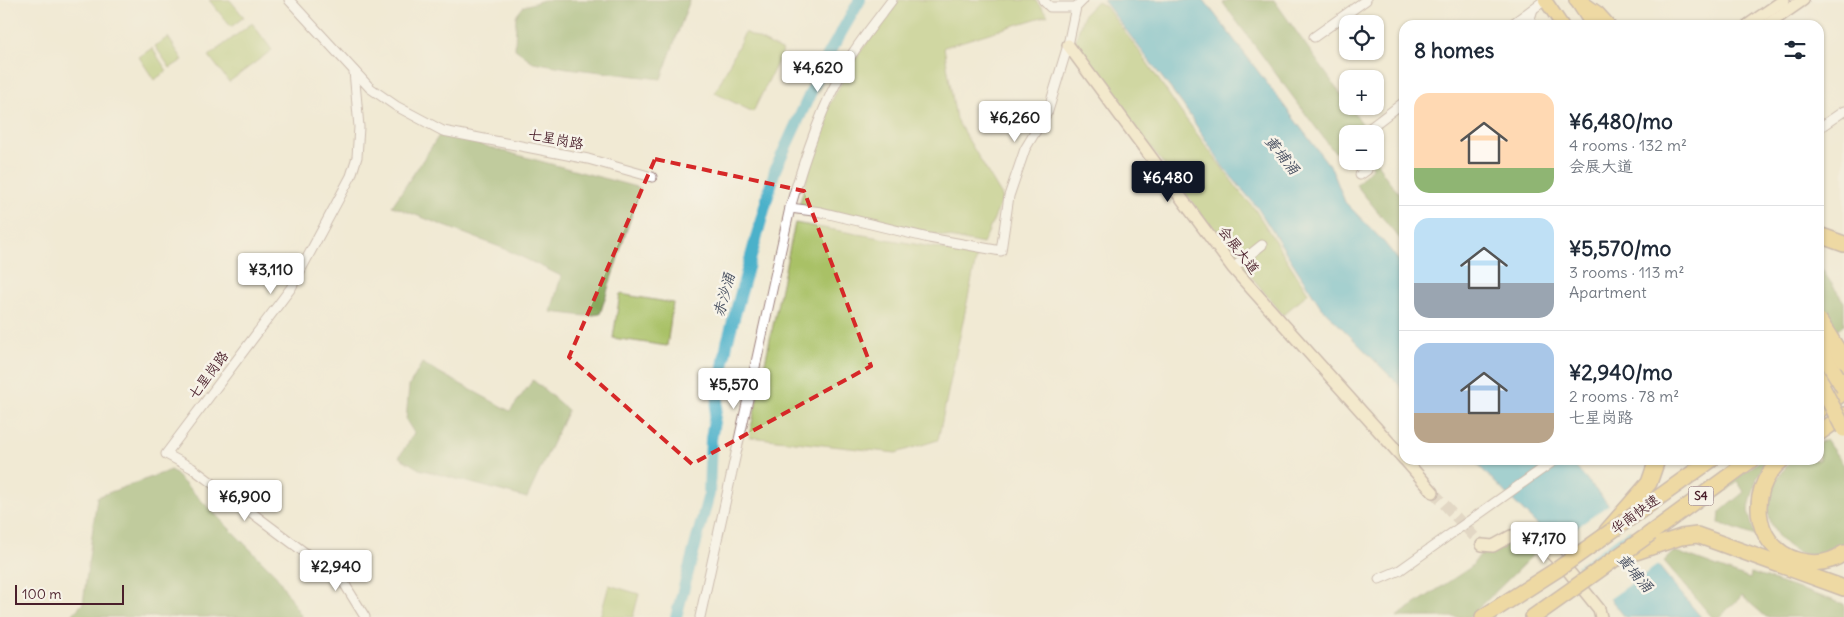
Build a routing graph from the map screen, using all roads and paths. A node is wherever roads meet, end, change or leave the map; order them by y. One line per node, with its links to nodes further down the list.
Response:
1 (290, 0): 21 (street, 七星岗路)
2 (892, 0): 29 (street)
3 (1043, 0): 10 (street)
4 (1083, 0): 10 (street)
5 (1366, 0): 19 (street)
6 (1545, 0): 11 (street); 14 (main road)
7 (1576, 0): 15 (main road); 16 (highway)
8 (1784, 0): 17 (street)
9 (1803, 0): 18 (street)
10 (1076, 7): 20 (street)
11 (1533, 9): 12 (street); 13 (street)
12 (1518, 20)
13 (1530, 20)
14 (1559, 20)
15 (1589, 20)
16 (1602, 20)
17 (1755, 20)
18 (1774, 20)
19 (1314, 37)
20 (1068, 45): 29 (street); 33 (street, 会展大道)
21 (354, 71): 28 (street, 七星岗路); 64 (street, 七星岗路)
22 (1399, 106): 24 (street)
23 (1844, 111): 25 (street)
24 (1374, 125)
25 (1824, 125)
26 (1367, 170): 27 (street)
27 (1360, 175)
28 (652, 178)
29 (790, 208): 65 (street)
30 (1824, 237): 31 (highway)
31 (1844, 244)
32 (1262, 246): 33 (street)
33 (1233, 268): 48 (street, 会展大道)
34 (1824, 328): 38 (highway, bridge)
35 (1844, 338): 36 (highway)
36 (1824, 352)
37 (1824, 355): 41 (highway, bridge)
38 (1844, 360)
39 (1844, 365): 40 (highway)
40 (1824, 379)
41 (1844, 388)
42 (1824, 392): 47 (highway, bridge)
43 (1844, 392): 44 (highway)
44 (1824, 406)
45 (1844, 415): 46 (highway)
46 (1824, 429)
47 (1844, 429)
48 (1399, 454)
49 (1409, 465): 55 (street, 会展大道)
50 (1548, 465): 61 (street, bridge)
51 (1655, 465): 56 (highway)
52 (1702, 465): 56 (highway, 华南快速 / S4)
53 (1745, 465): 57 (highway, 华南快速 / S4)
54 (1776, 465): 59 (highway)
55 (1433, 492)
56 (1634, 508): 66 (highway, 华南快速 / S4, bridge)
57 (1655, 538): 60 (highway); 67 (highway, 华南快速 / S4, bridge)
58 (1482, 546): 68 (street)
59 (1844, 553)
60 (1760, 558): 62 (highway); 63 (highway)
61 (1379, 579)
62 (1844, 588)
63 (1844, 598)
64 (365, 617)
65 (700, 617)
66 (1483, 617)
67 (1533, 617)
68 (1601, 617)

